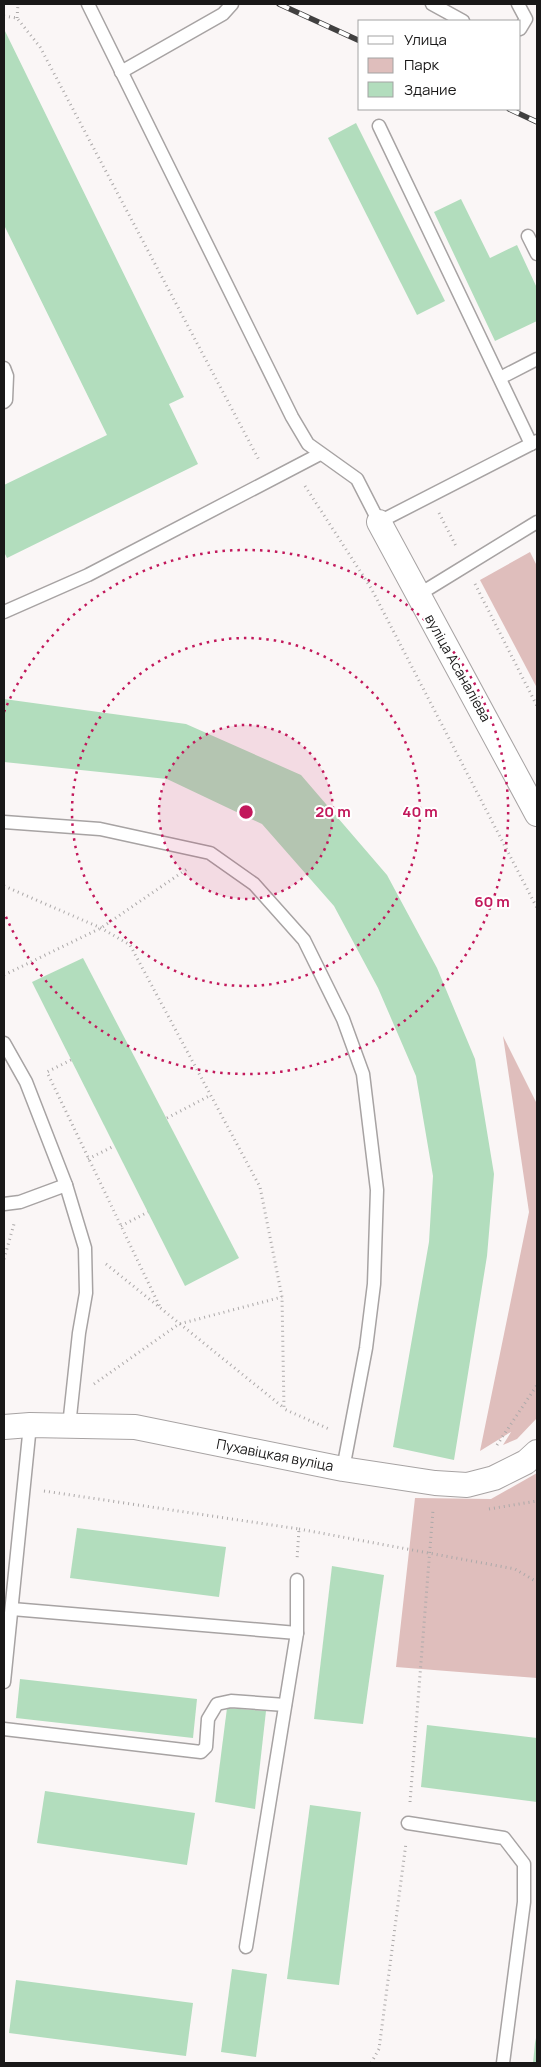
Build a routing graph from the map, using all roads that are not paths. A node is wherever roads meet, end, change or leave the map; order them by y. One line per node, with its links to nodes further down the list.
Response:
1 (88, 4): 7 (lane)
2 (232, 4): 7 (lane)
3 (432, 4): 5 (lane)
4 (518, 4): 6 (lane)
5 (461, 20)
6 (521, 28)
7 (120, 72): 16 (lane)
8 (379, 126): 13 (lane)
9 (528, 236): 10 (lane)
10 (537, 254)
11 (537, 359): 13 (lane)
12 (4, 368): 14 (lane)
13 (500, 378): 15 (lane)
14 (4, 402)
15 (534, 442): 17 (lane)
16 (320, 454): 17 (lane); 20 (lane)
17 (379, 522): 19 (street, вуліца Асаналіева)
18 (537, 522): 19 (lane)
19 (418, 595): 21 (street, вуліца Асаналіева)
20 (4, 612)
21 (537, 814)
22 (4, 822): 30 (lane)
23 (4, 1043): 24 (lane)
24 (66, 1185): 25 (lane); 27 (lane)
25 (4, 1204)
26 (30, 1425): 27 (street, Пухавіцкая вуліца); 28 (street, Пухавіцкая вуліца); 32 (lane)
27 (68, 1426): 30 (street, Пухавіцкая вуліца)
28 (4, 1427)
29 (537, 1452): 30 (street, Пухавіцкая вуліца)
30 (343, 1469)
31 (296, 1580): 33 (lane)
32 (12, 1609): 33 (lane); 34 (lane)
33 (297, 1633): 35 (lane)
34 (4, 1682)
35 (285, 1705): 36 (lane); 38 (lane)
36 (4, 1729)
37 (408, 1823): 39 (lane)
38 (246, 1947)
39 (503, 2063)

